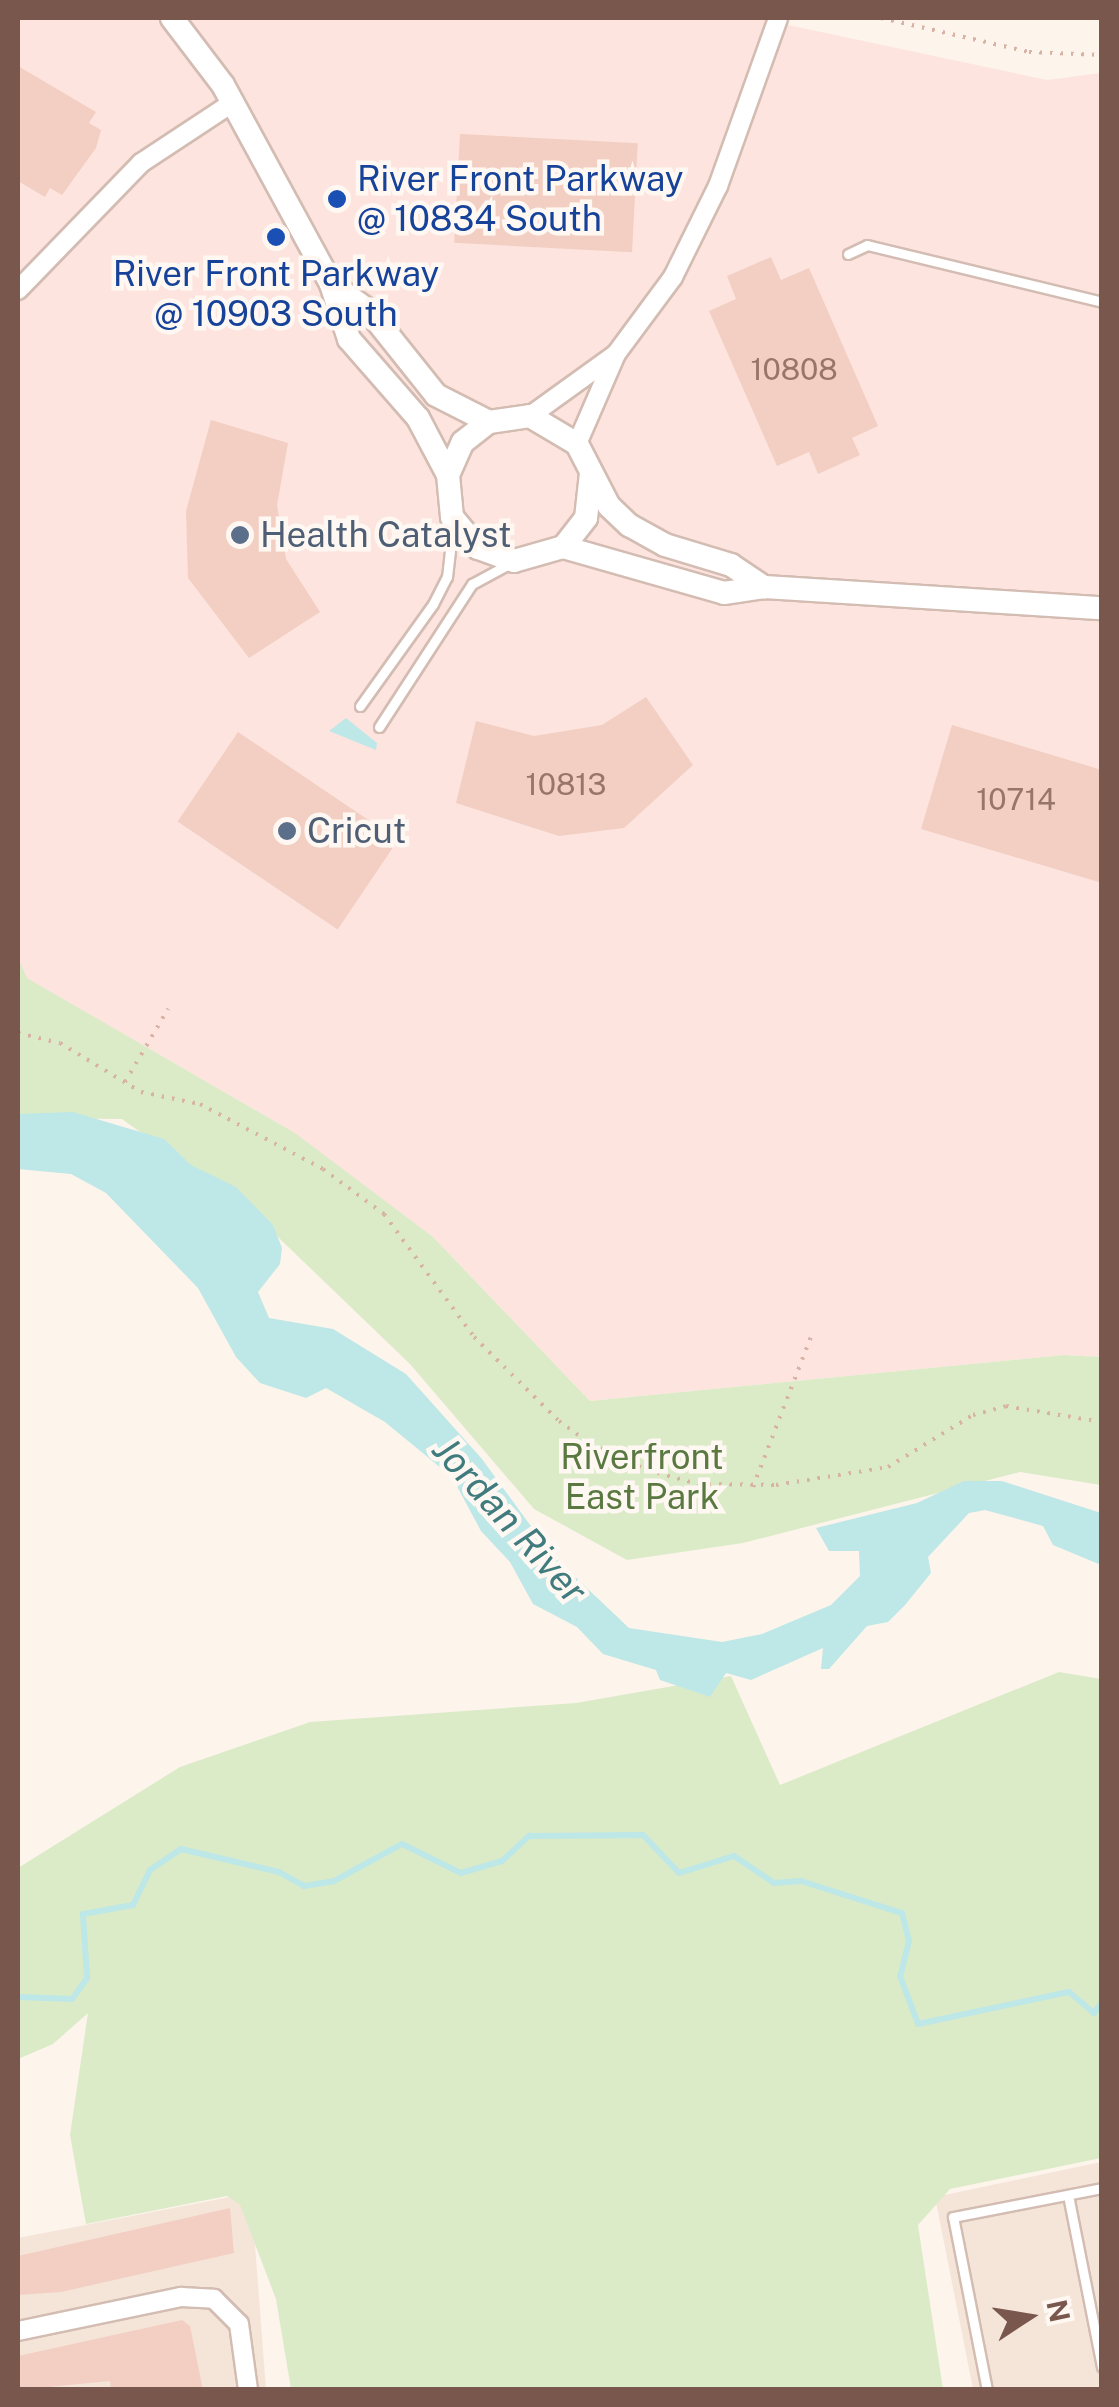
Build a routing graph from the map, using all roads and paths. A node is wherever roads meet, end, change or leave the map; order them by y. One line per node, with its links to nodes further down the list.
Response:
1 (172, 18): 5 (street)
2 (778, 18): 10 (street)
3 (882, 18): 4 (path)
4 (1102, 57)
5 (232, 103): 7 (street); 8 (street)
6 (848, 254): 9 (lane)
7 (331, 284): 12 (street); 15 (street)
8 (18, 290)
9 (1102, 302)
10 (616, 354): 11 (street); 13 (street)
11 (530, 416): 12 (street); 13 (street)
12 (489, 422): 15 (street)
13 (577, 444): 14 (street)
14 (591, 474): 17 (street); 19 (street)
15 (448, 475): 16 (street)
16 (452, 516): 18 (street); 21 (lane)
17 (563, 547): 18 (street); 19 (street)
18 (514, 561): 22 (lane)
19 (764, 587): 20 (street)
20 (1102, 608)
21 (360, 706)
22 (379, 727)
23 (168, 1009): 25 (path)
24 (18, 1033): 25 (path)
25 (124, 1084): 28 (path)
26 (811, 1338): 28 (path)
27 (1102, 1422): 28 (path)
28 (753, 1488)
29 (1102, 2188): 30 (lane)
30 (1068, 2194): 32 (lane); 34 (lane)
31 (18, 2331): 33 (street)
32 (1102, 2367)
33 (248, 2390)
34 (987, 2390)

